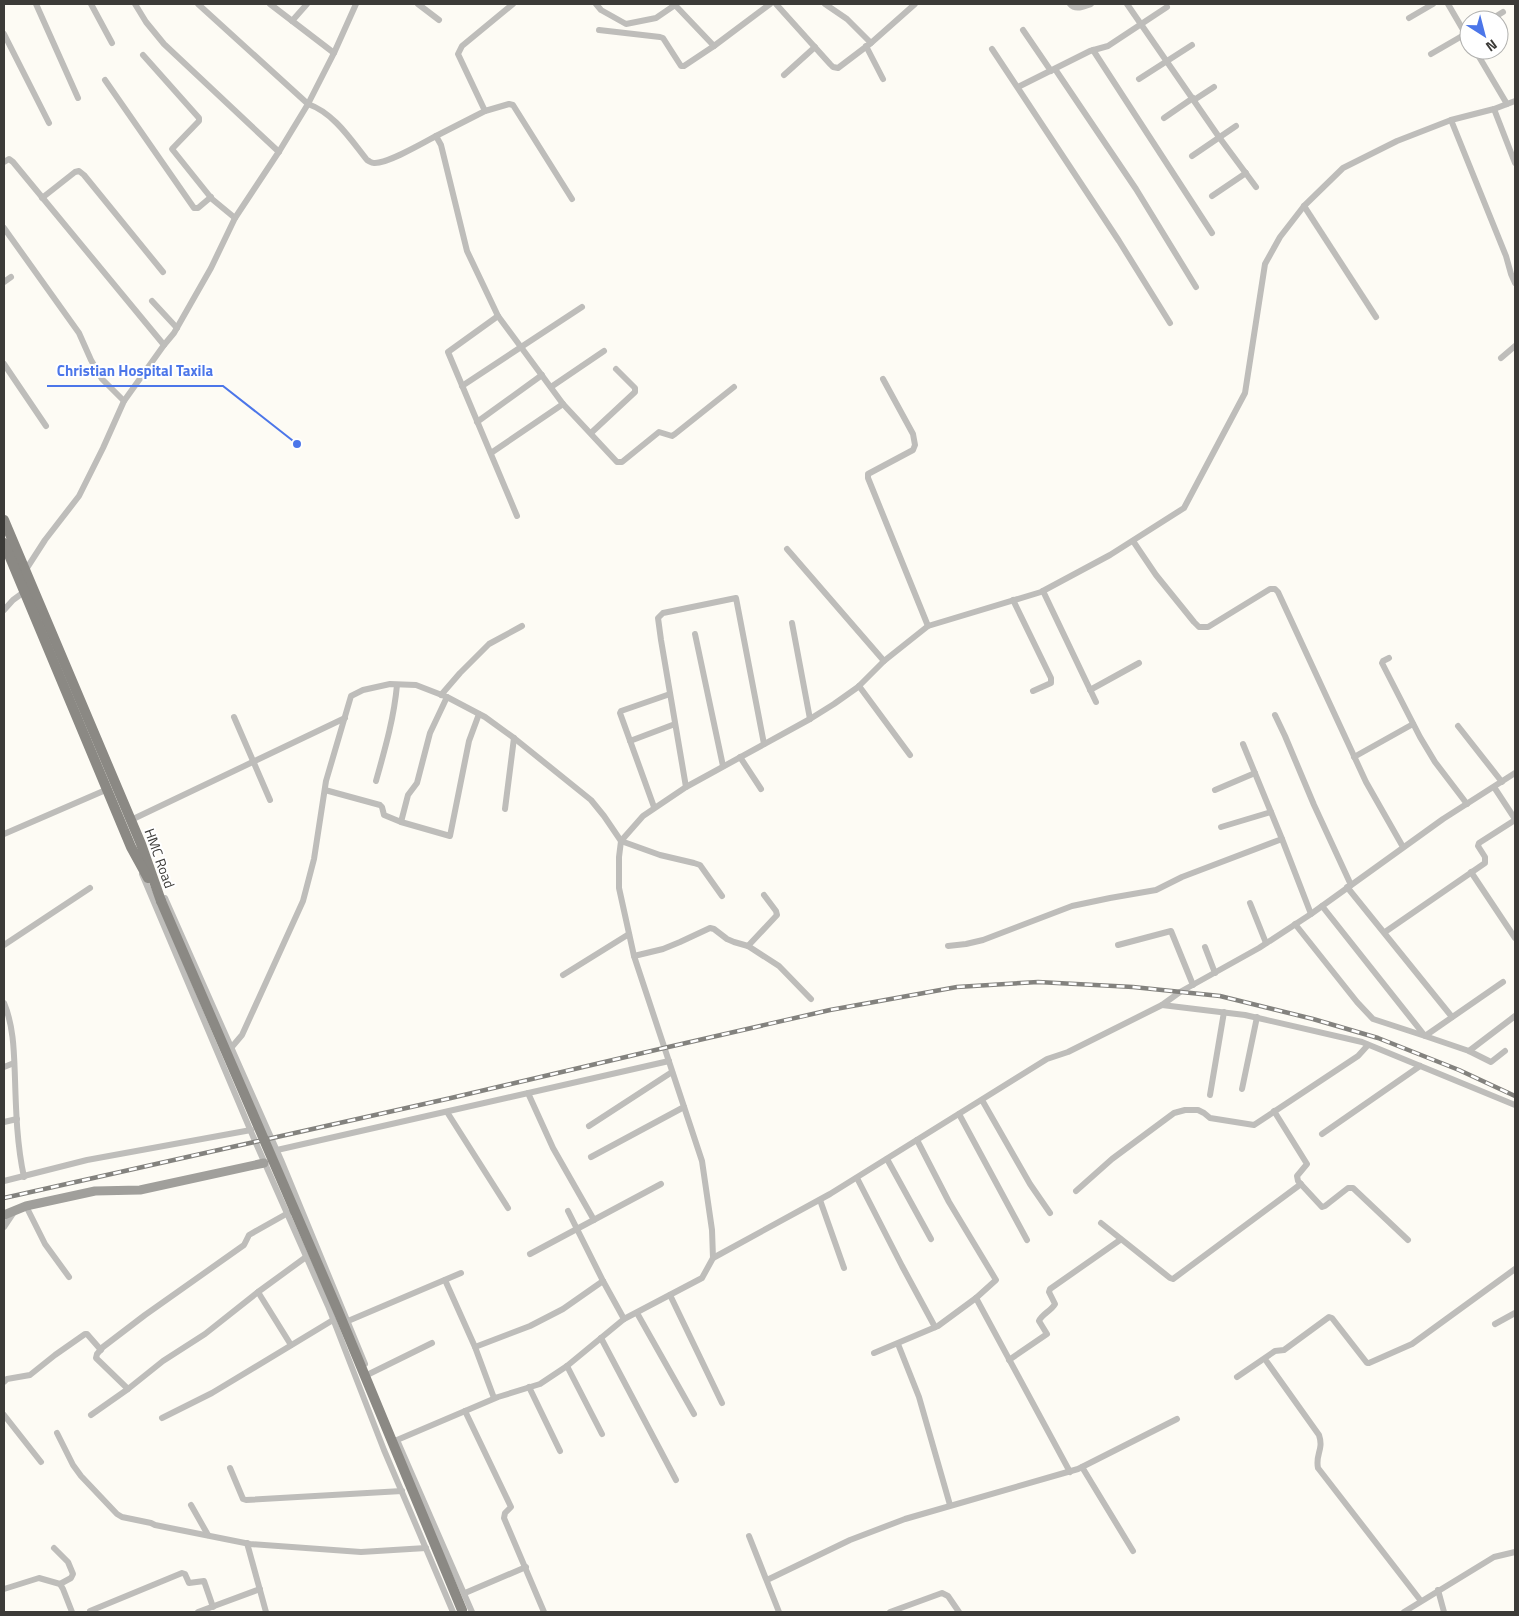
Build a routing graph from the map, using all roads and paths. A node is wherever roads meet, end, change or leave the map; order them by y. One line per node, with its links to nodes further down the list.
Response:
1 (36, 4): 50 (street)
2 (90, 4): 31 (street)
3 (135, 4): 63 (street)
4 (198, 4): 53 (street)
5 (270, 4): 24 (street)
6 (307, 4): 24 (street)
7 (356, 4): 38 (street)
8 (418, 4): 23 (street)
9 (514, 4): 56 (street)
10 (596, 4): 11 (street)
11 (676, 4): 34 (street)
12 (770, 4): 34 (street)
13 (776, 4): 35 (street)
14 (825, 4): 32 (street)
15 (1070, 4): 16 (street)
16 (1091, 4)
17 (1127, 4): 26 (street)
18 (1433, 4): 22 (street)
19 (1448, 4): 25 (street)
20 (910, 5): 32 (street)
21 (1167, 7): 26 (street)
22 (1410, 18)
23 (439, 20)
24 (292, 21): 38 (street)
25 (1459, 21)
26 (1140, 23): 37 (street); 41 (street)
27 (599, 30): 34 (street)
28 (1023, 30): 43 (street)
29 (4, 34): 59 (street)
30 (1459, 40): 39 (street)
31 (112, 43)
32 (869, 45): 35 (street); 45 (street)
33 (1192, 45): 41 (street)
34 (714, 46)
35 (815, 47): 44 (street)
36 (992, 49): 49 (street)
37 (1093, 50): 43 (street); 76 (street)
38 (334, 53): 53 (street)
39 (1431, 54)
40 (143, 55): 70 (street)
41 (1166, 60): 46 (street); 51 (street)
42 (1481, 60): 54 (street)
43 (1053, 70): 49 (street); 81 (street)
44 (784, 75)
45 (883, 79)
46 (1139, 79)
47 (105, 80): 70 (street)
48 (1214, 87): 51 (street)
49 (1018, 88): 86 (street)
50 (78, 98)
51 (1193, 99): 57 (street); 62 (street)
52 (1515, 101): 54 (street)
53 (308, 104): 61 (street); 63 (street)
54 (1507, 104): 55 (street)
55 (1494, 109): 58 (street); 66 (street)
56 (485, 111): 61 (street); 72 (street)
57 (1164, 118)
58 (1452, 120): 73 (street); 80 (street)
59 (48, 123)
60 (1236, 126): 62 (street)
61 (436, 136): 84 (street)
62 (1219, 137): 64 (street); 67 (street)
63 (279, 152): 74 (street)
64 (1192, 156)
65 (4, 162): 71 (street)
66 (1515, 163)
67 (1246, 173): 68 (street); 69 (street)
68 (1256, 187)
69 (1212, 196)
70 (211, 197): 74 (street)
71 (42, 198): 77 (street); 88 (street)
72 (572, 199)
73 (1304, 206): 85 (street); 108 (street)
74 (235, 218): 87 (street)
75 (4, 228): 100 (street)
76 (1212, 233)
77 (163, 272)
78 (11, 277): 79 (street)
79 (4, 282)
80 (1515, 283)
81 (1196, 287)
82 (152, 301): 87 (street)
83 (582, 307): 90 (street)
84 (498, 316): 90 (street); 97 (street)
85 (1376, 317)
86 (1170, 323)
87 (177, 328): 88 (street)
88 (164, 345): 100 (street)
89 (1515, 346): 92 (street)
90 (521, 348): 95 (street); 97 (street)
91 (604, 351): 98 (street)
92 (1501, 358)
93 (4, 364): 103 (street)
94 (616, 369): 104 (street)
95 (542, 376): 98 (street); 102 (street)
96 (883, 379): 119 (street)
97 (462, 386): 102 (street)
98 (551, 387): 101 (street)
99 (734, 387): 104 (street)
100 (124, 401): 111 (street)
101 (563, 404): 104 (street); 105 (street)
102 (477, 422): 105 (street)
103 (46, 426)
104 (591, 433)
105 (491, 453): 106 (street)
106 (516, 516)
107 (4, 520): 111 (main road, HMC Road)
108 (1133, 540): 113 (street); 145 (street)
109 (4, 543): 112 (main road, HMC Road)
110 (787, 549): 122 (street)
111 (25, 570): 112 (street); 163 (main road, HMC Road)
112 (19, 580): 114 (main road, HMC Road)
113 (1043, 591): 115 (street); 126 (street)
114 (24, 592): 116 (street); 154 (main road, HMC Road)
115 (1013, 600): 119 (street); 127 (street)
116 (4, 610)
117 (792, 623): 135 (street)
118 (522, 626): 129 (street)
119 (928, 626): 122 (street)
120 (695, 634): 147 (street)
121 (1389, 658): 137 (street)
122 (884, 661): 125 (street)
123 (1139, 663): 126 (street)
124 (397, 685): 129 (street); 134 (street); 150 (street)
125 (859, 686): 135 (street); 143 (street)
126 (1090, 690): 130 (street)
127 (1033, 691)
128 (670, 694): 136 (street); 140 (street); 141 (street)
129 (444, 696): 131 (street); 165 (street)
130 (1096, 702)
131 (479, 714): 139 (street); 165 (street)
132 (1275, 716): 173 (street)
133 (234, 717): 146 (street)
134 (345, 718): 146 (street); 156 (street)
135 (810, 719): 141 (street)
136 (675, 724): 140 (street); 152 (street)
137 (1413, 724): 145 (street); 159 (street)
138 (1458, 726): 151 (street)
139 (514, 738): 161 (street); 169 (street)
140 (630, 740): 160 (street)
141 (764, 744): 144 (street)
142 (1243, 744): 148 (street)
143 (910, 756)
144 (740, 757): 147 (street); 155 (street)
145 (1354, 757): 171 (street)
146 (253, 762): 158 (street); 163 (street)
147 (723, 766): 152 (street)
148 (1255, 773): 157 (street); 162 (street)
149 (1515, 773): 151 (street)
150 (376, 781)
151 (1502, 782): 153 (street)
152 (686, 787): 160 (street)
153 (1494, 787): 159 (street); 164 (street)
154 (108, 789): 167 (street); 170 (main road, HMC Road)
155 (761, 789)
156 (325, 790): 165 (street); 204 (street)
157 (1215, 790)
158 (270, 800)
159 (1467, 804): 171 (street)
160 (654, 808): 169 (street)
161 (505, 809)
162 (1271, 812): 166 (street); 168 (street)
163 (131, 820): 170 (main road, HMC Road)
164 (1515, 820): 172 (street)
165 (401, 822)
166 (1221, 828)
167 (4, 834)
168 (1282, 839): 179 (street); 188 (street)
169 (620, 842): 176 (street); 182 (street)
170 (136, 846): 204 (street); 224 (street); 328 (main road, HMC Road, bridge)
171 (1404, 848): 173 (street)
172 (1471, 872): 181 (street); 183 (street)
173 (1349, 886): 178 (street); 181 (street)
174 (90, 888): 185 (street)
175 (764, 895): 187 (street)
176 (722, 896)
177 (1250, 903): 184 (street)
178 (1322, 906): 179 (street); 202 (street)
179 (1311, 914): 180 (street)
180 (1295, 924): 184 (street); 202 (street)
181 (1385, 932): 201 (street)
182 (629, 934): 190 (street); 192 (street)
183 (1515, 938)
184 (1266, 944): 191 (street)
185 (4, 945)
186 (1118, 945): 194 (street)
187 (748, 946): 190 (street); 195 (street)
188 (948, 946)
189 (1205, 947): 191 (street)
190 (634, 956): 207 (street)
191 (1215, 973): 194 (street)
192 (563, 975)
193 (1503, 982): 201 (street)
194 (1193, 985): 197 (street)
195 (811, 999)
196 (4, 1003): 208 (street)
197 (1162, 1005): 198 (street); 215 (street)
198 (1224, 1012): 200 (street); 214 (street)
199 (1515, 1016): 205 (street)
200 (1257, 1017): 203 (street); 212 (street)
201 (1452, 1017): 202 (street)
202 (1426, 1036): 205 (street)
203 (1368, 1045): 209 (street); 218 (street)
204 (231, 1048): 227 (street)
205 (1469, 1051): 206 (street)
206 (1505, 1052)
207 (669, 1062): 211 (street); 213 (street)
208 (14, 1063): 210 (street); 221 (street)
209 (1420, 1066): 216 (street); 225 (street)
210 (4, 1067)
211 (672, 1072): 217 (street); 223 (street)
212 (1242, 1089)
213 (528, 1093): 219 (street); 246 (street)
214 (1210, 1095)
215 (982, 1100): 220 (street); 244 (street)
216 (1515, 1105)
217 (684, 1107): 228 (street); 256 (street)
218 (1274, 1111): 236 (street); 237 (street)
219 (447, 1112): 227 (street); 240 (street)
220 (959, 1114): 226 (street); 251 (street)
221 (17, 1119): 222 (street); 232 (street)
222 (4, 1122)
223 (589, 1126)
224 (251, 1130): 231 (street); 232 (street)
225 (1322, 1134)
226 (917, 1140): 229 (street); 265 (street)
227 (277, 1150): 230 (street)
228 (591, 1156)
229 (887, 1159): 233 (street); 250 (street)
230 (281, 1160): 231 (street); 270 (street)
231 (264, 1162): 239 (street); 243 (street)
232 (24, 1177): 234 (street)
233 (857, 1178): 238 (street); 272 (street)
234 (4, 1181)
235 (661, 1184): 246 (street)
236 (1301, 1184): 252 (street); 253 (street)
237 (1076, 1192)
238 (820, 1200): 256 (street); 257 (street)
239 (26, 1206): 242 (street); 260 (street)
240 (508, 1208)
241 (568, 1211): 249 (street)
242 (14, 1212): 245 (street); 248 (street)
243 (288, 1213): 255 (street); 278 (street)
244 (1050, 1213)
245 (4, 1215)
246 (594, 1220): 249 (street)
247 (1100, 1223): 252 (street)
248 (4, 1227)
249 (578, 1229): 254 (street); 262 (street)
250 (931, 1239)
251 (1027, 1240)
252 (1120, 1240): 280 (street)
253 (1408, 1240)
254 (530, 1254)
255 (306, 1257): 263 (street); 269 (street)
256 (712, 1258): 264 (street)
257 (844, 1268)
258 (1515, 1269): 284 (street)
259 (461, 1273): 261 (street)
260 (69, 1277)
261 (445, 1280): 270 (street); 277 (street)
262 (603, 1281): 268 (street); 277 (street)
263 (258, 1292): 276 (street); 287 (street)
264 (670, 1295): 266 (street); 289 (street)
265 (976, 1298): 272 (street); 280 (street)
266 (637, 1312): 268 (street); 291 (street)
267 (1515, 1313): 271 (street)
268 (624, 1319): 273 (street)
269 (333, 1320): 276 (street); 305 (street)
270 (348, 1321): 283 (street)
271 (1495, 1324)
272 (935, 1327): 275 (street)
273 (602, 1338): 282 (street); 304 (street)
274 (432, 1343): 283 (street)
275 (898, 1344): 279 (street); 307 (street)
276 (291, 1345): 294 (street)
277 (475, 1347): 288 (street)
278 (101, 1350): 285 (street); 287 (street)
279 (874, 1353)
280 (1009, 1360): 303 (street)
281 (1267, 1362): 322 (street)
282 (567, 1366): 286 (street); 297 (street)
283 (369, 1374): 298 (street)
284 (1238, 1377)
285 (4, 1382)
286 (530, 1387): 288 (street); 299 (street)
287 (128, 1389): 293 (street)
288 (494, 1398): 290 (street)
289 (722, 1403)
290 (465, 1411): 298 (street); 315 (street)
291 (694, 1414)
292 (4, 1415): 300 (street)
293 (91, 1415)
294 (162, 1418)
295 (1177, 1419): 301 (street)
296 (57, 1433): 308 (street)
297 (602, 1434)
298 (397, 1440): 321 (street)
299 (560, 1451)
300 (41, 1462)
301 (1082, 1467): 303 (street); 313 (street)
302 (230, 1468): 305 (street)
303 (1070, 1472): 307 (street)
304 (676, 1480)
305 (402, 1491): 312 (street)
306 (191, 1504): 308 (street)
307 (950, 1505): 316 (street)
308 (208, 1535): 310 (street)
309 (749, 1536): 316 (street)
310 (247, 1543): 312 (street); 319 (street)
311 (54, 1548): 317 (street)
312 (426, 1548): 328 (street)
313 (1133, 1551)
314 (1515, 1552): 320 (street)
315 (526, 1567): 321 (street); 329 (street)
316 (767, 1580): 330 (street)
317 (60, 1584): 318 (street); 325 (street)
318 (4, 1589)
319 (260, 1589): 323 (street); 327 (street)
320 (1438, 1590): 322 (street); 334 (street)
321 (465, 1594): 328 (street)
322 (1421, 1602): 333 (street)
323 (213, 1607): 324 (street); 326 (street)
324 (90, 1611)
325 (72, 1612)
326 (198, 1612)
327 (266, 1612)
328 (463, 1612)
329 (544, 1612)
330 (779, 1612)
331 (890, 1612): 332 (street)
332 (959, 1612)
333 (1404, 1612)
334 (1444, 1612)

